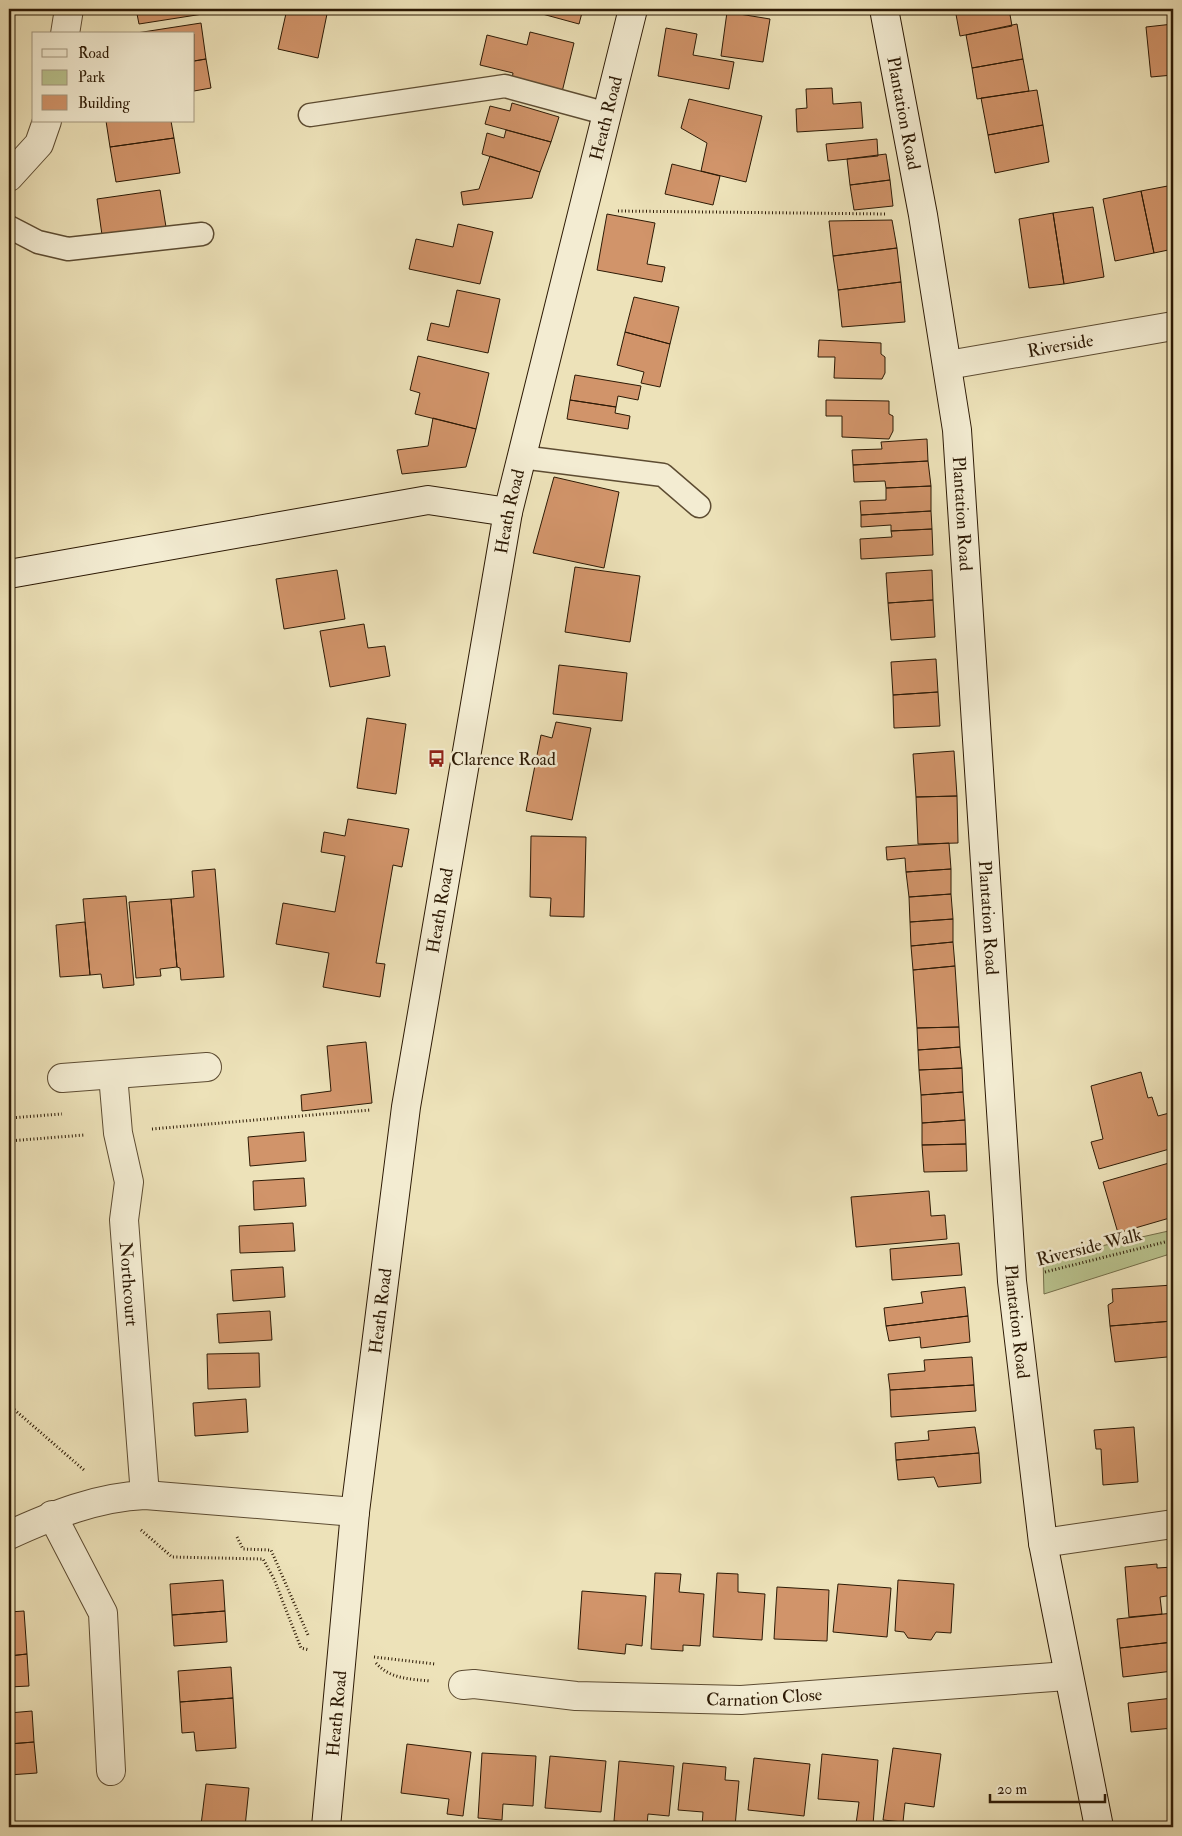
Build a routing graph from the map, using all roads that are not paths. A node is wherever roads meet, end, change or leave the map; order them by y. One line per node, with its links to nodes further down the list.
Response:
1 (69, 9): 4 (street)
2 (633, 9): 5 (street, Heath Road)
3 (884, 9): 12 (street, Plantation Road)
4 (65, 32)
5 (608, 114): 6 (lane); 13 (street, Heath Road)
6 (310, 115)
7 (46, 122): 8 (street)
8 (9, 177)
9 (9, 226): 10 (lane)
10 (202, 234)
11 (1173, 326): 12 (street, Riverside)
12 (948, 365): 25 (street, Plantation Road)
13 (521, 457): 14 (lane); 15 (street, Heath Road)
14 (699, 506)
15 (508, 512): 16 (street); 21 (street, Heath Road)
16 (9, 574)
17 (207, 1067): 18 (street)
18 (113, 1075): 19 (street); 20 (street, Northcourt)
19 (62, 1078)
20 (145, 1495): 21 (street); 22 (street)
21 (355, 1512): 29 (street, Heath Road)
22 (52, 1515): 24 (street); 28 (street)
23 (1173, 1524): 25 (street)
24 (9, 1534)
25 (1043, 1543): 26 (street, Plantation Road)
26 (1068, 1676): 27 (street, Carnation Close); 30 (street, Plantation Road)
27 (468, 1684)
28 (111, 1772)
29 (326, 1827)
30 (1099, 1827)

